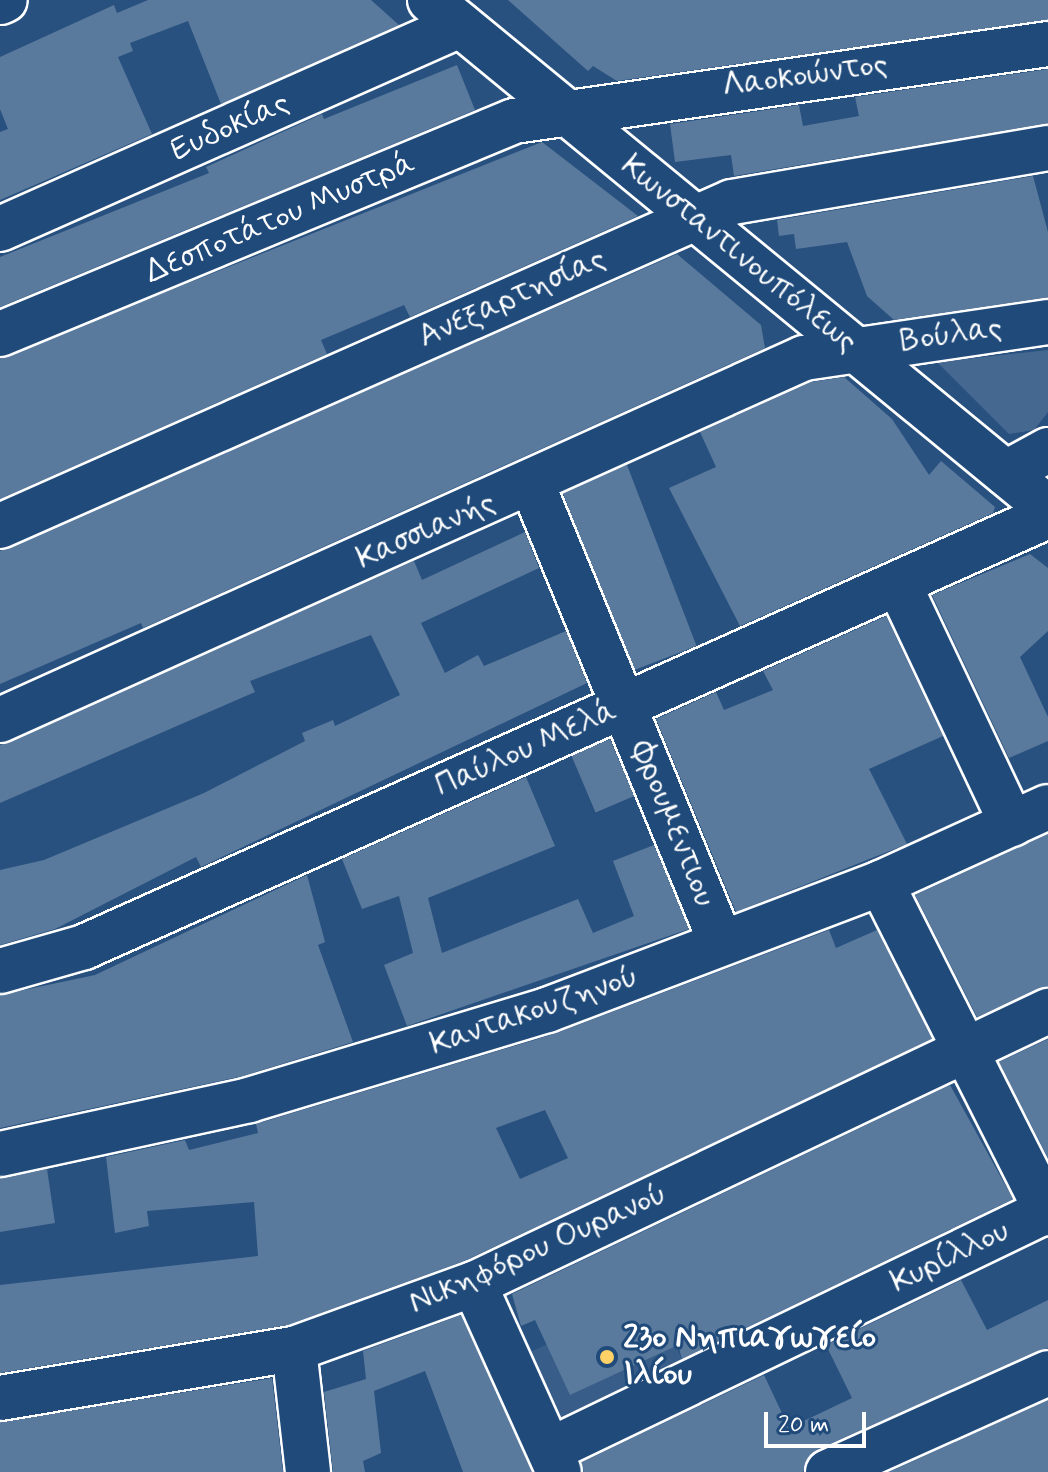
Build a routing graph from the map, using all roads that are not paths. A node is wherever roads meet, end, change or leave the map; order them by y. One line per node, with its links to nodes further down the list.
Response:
1 (445, 13): 3 (street, Κωνσταντινουπόλεως); 6 (street, Ευδοκίας)
2 (1048, 44): 3 (street, Λαοκοώντος)
3 (562, 109): 5 (street, Κωνσταντινουπόλεως); 8 (street, Δεσποτάτου Μυστρά)
4 (1048, 148): 5 (street, Ανεξαρτησίας)
5 (693, 216): 9 (street, Κωνσταντινουπόλεως); 15 (street, Ανεξαρτησίας)
6 (0, 229)
7 (1048, 322): 9 (street, Βούλας)
8 (0, 334)
9 (854, 348): 11 (street, Κωνσταντινουπόλεως); 12 (street, Κασσιανής)
10 (1048, 450): 11 (street)
11 (1006, 473): 13 (street, Κωνσταντινουπόλεως)
12 (532, 484): 17 (street, Φρουμεντιου); 18 (street, Κασσιανής)
13 (1048, 508)
14 (1048, 516): 16 (street, Παύλου Μελά)
15 (0, 526)
16 (900, 587): 17 (street, Παύλου Μελά); 19 (street)
17 (625, 704): 21 (street, Φρουμεντιου); 22 (street, Παύλου Μελά)
18 (0, 720)
19 (1030, 816): 20 (street, Καντακουζηνού)
20 (881, 883): 21 (street, Καντακουζηνού); 24 (street)
21 (721, 942): 25 (street, Καντακουζηνού)
22 (0, 971)
23 (1048, 1011): 24 (street, Νικηφόρου Ουρανού)
24 (966, 1052): 26 (street); 27 (street, Νικηφόρου Ουρανού)
25 (0, 1154)
26 (1048, 1211): 31 (street, Κυρίλλου)
27 (474, 1284): 28 (street, Νικηφόρου Ουρανού); 31 (street)
28 (294, 1349): 30 (street, Νικηφόρου Ουρανού); 32 (street)
29 (1048, 1373): 33 (street)
30 (0, 1398)
31 (555, 1461)
32 (308, 1472)
33 (828, 1472)

